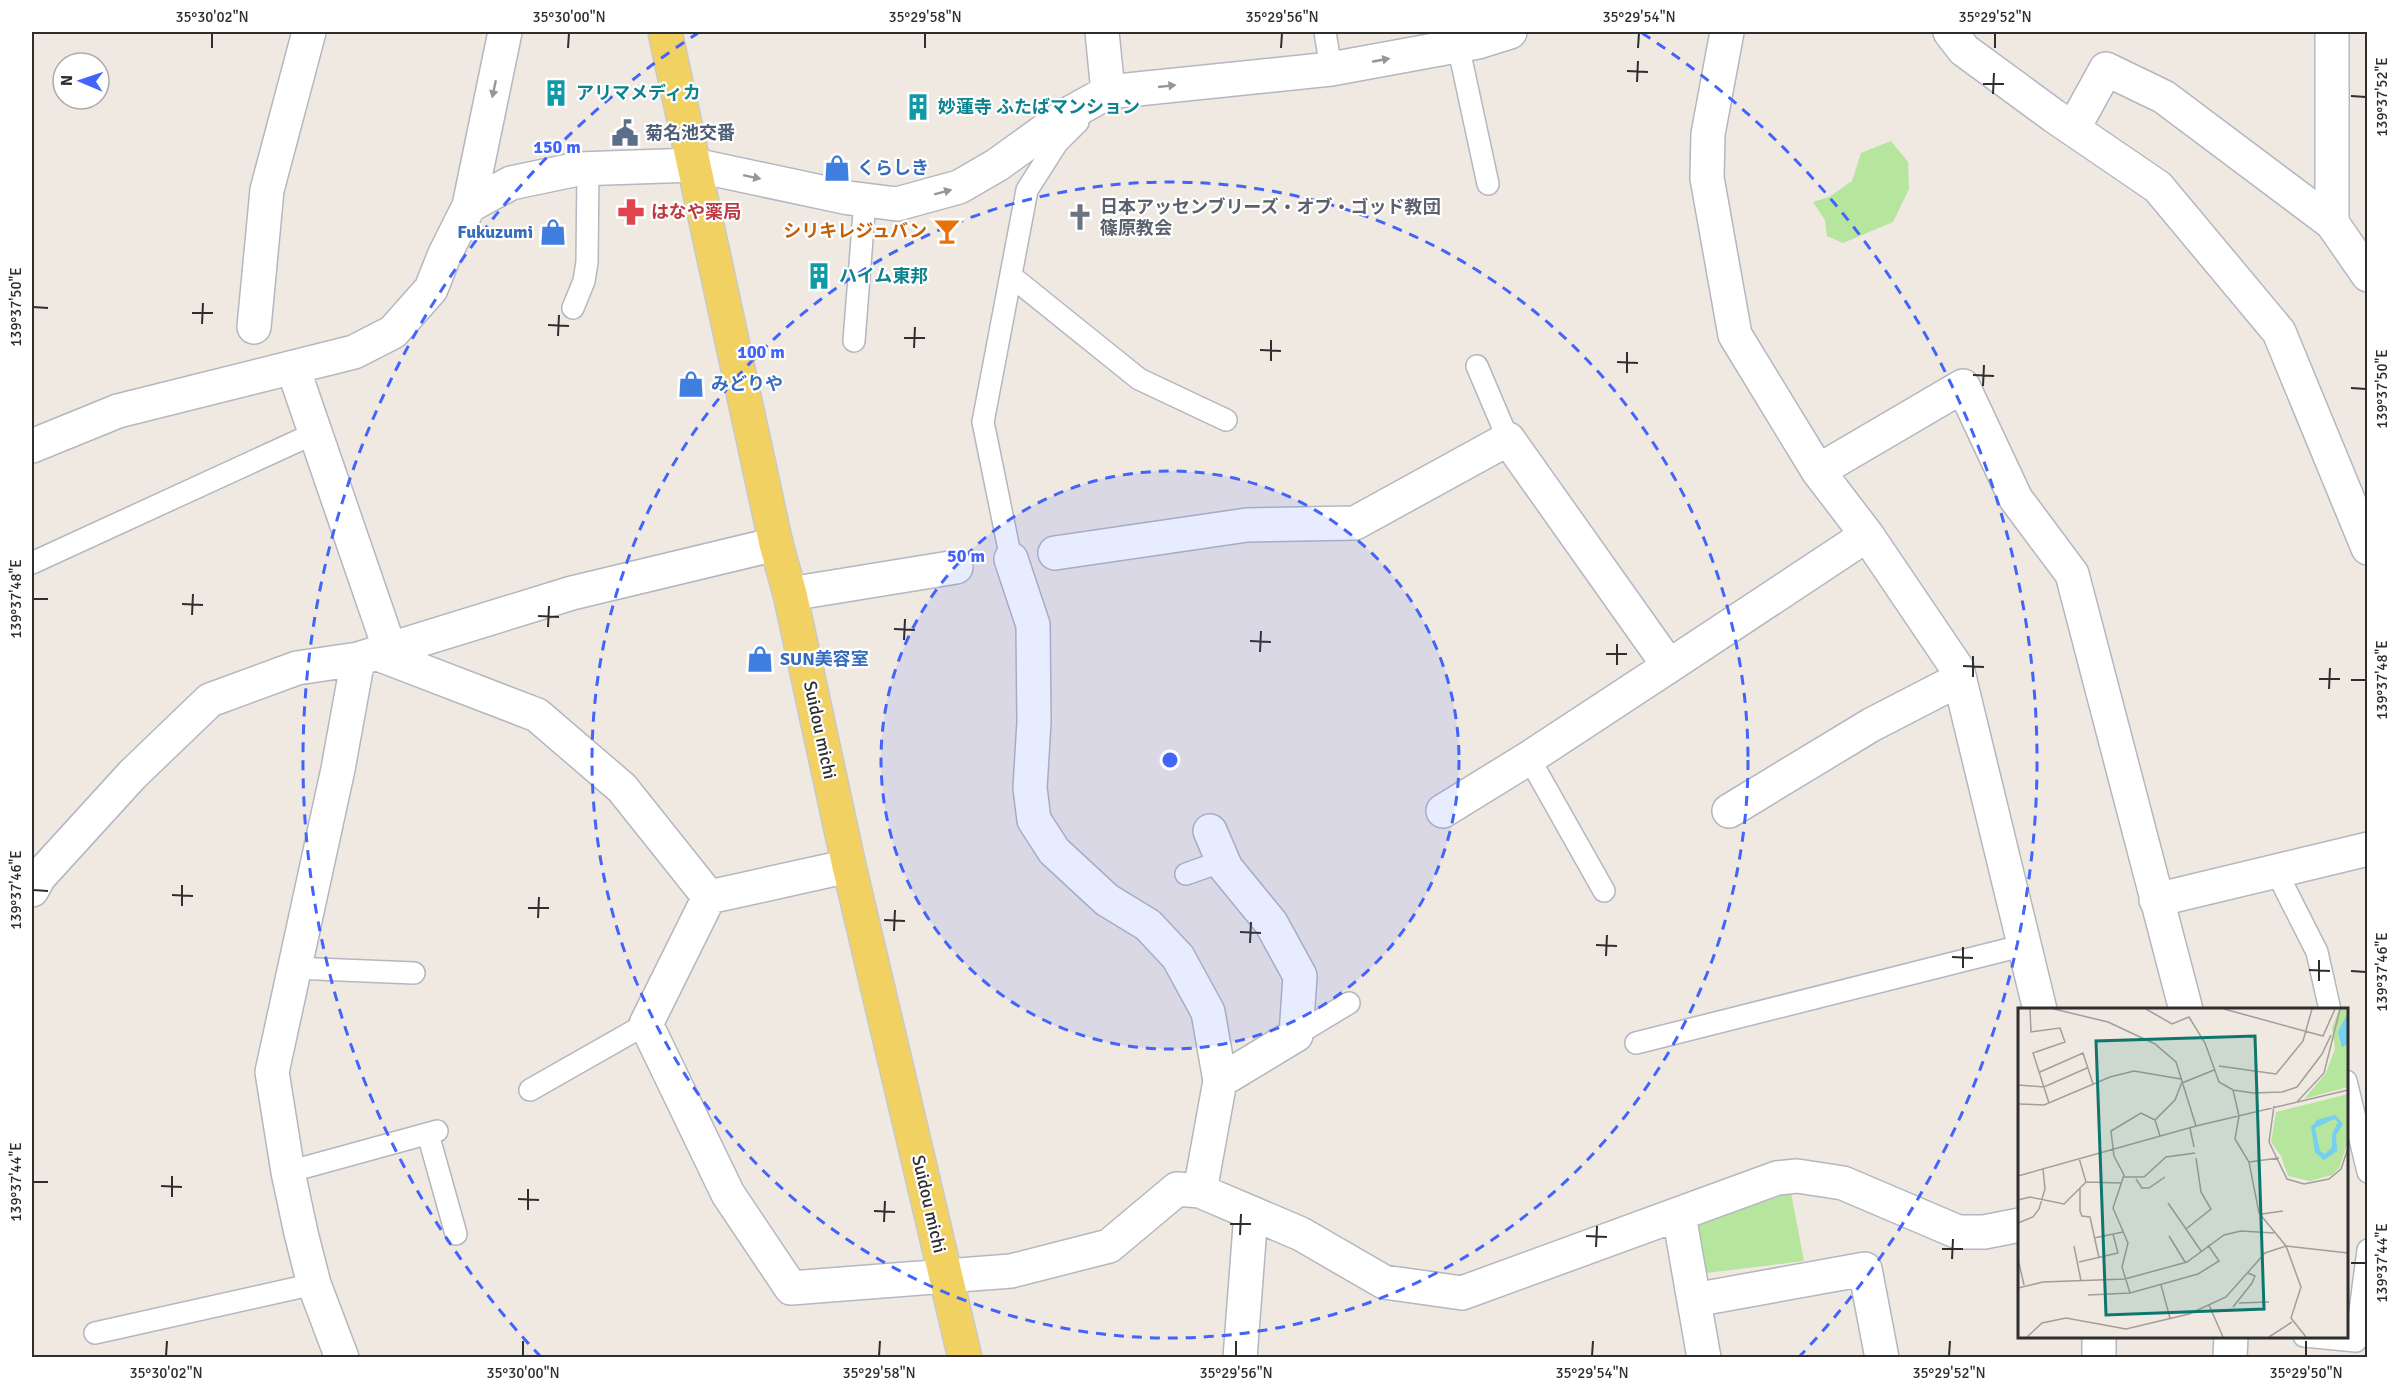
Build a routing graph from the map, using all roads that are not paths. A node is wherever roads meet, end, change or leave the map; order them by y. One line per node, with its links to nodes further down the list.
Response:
1 (309, 32): 23 (street)
2 (505, 32): 18 (street, one-way to 18)
3 (665, 32): 14 (main road, Suidou michi)
4 (1102, 32): 12 (street)
5 (1325, 32): 11 (lane)
6 (1510, 32): 10 (street)
7 (1727, 32): 31 (street)
8 (1950, 32): 13 (street)
9 (2332, 32): 19 (street)
10 (1458, 45): 11 (street, one-way to 10); 16 (lane)
11 (1331, 69): 12 (street, one-way to 11)
12 (1108, 93): 17 (street, one-way to 12); 21 (lane)
13 (2073, 129): 19 (street); 32 (street)
14 (694, 165): 15 (street); 17 (street, one-way to 17); 34 (main road, Suidou michi)
15 (588, 169): 18 (street); 22 (lane)
16 (1488, 184)
17 (865, 200): 24 (lane)
18 (469, 206): 26 (street)
19 (2332, 223): 20 (street)
20 (2367, 275)
21 (1011, 276): 27 (lane); 37 (lane)
22 (573, 308)
23 (254, 327)
24 (854, 341)
25 (1477, 366): 29 (lane)
26 (293, 368): 28 (street); 30 (street)
27 (1226, 420)
28 (315, 433): 38 (lane); 41 (street)
29 (1508, 439): 36 (street); 42 (street)
30 (32, 446)
31 (1818, 471): 33 (street); 56 (street)
32 (2354, 477): 35 (street)
33 (1867, 535): 42 (street); 43 (street)
34 (776, 544): 40 (main road, Suidou michi); 41 (street)
35 (2367, 549)
36 (1055, 553)
37 (1011, 559): 67 (street)
38 (32, 563)
39 (956, 567): 40 (street)
40 (790, 594): 50 (main road, Suidou michi)
41 (375, 654): 53 (street); 55 (street); 58 (street)
42 (1669, 666): 44 (street)
43 (1960, 679): 46 (street); 57 (street)
44 (1529, 758): 45 (street); 54 (lane)
45 (1443, 811)
46 (1729, 811)
47 (1210, 831): 49 (street)
48 (2367, 849): 51 (street)
49 (1224, 861): 52 (lane); 65 (street)
50 (849, 866): 55 (street); 78 (main road, Suidou michi)
51 (2276, 871): 56 (street); 63 (lane)
52 (1186, 874)
53 (32, 890)
54 (1604, 891)
55 (709, 897): 64 (street)
56 (2156, 900): 62 (street)
57 (2025, 945): 61 (street); 66 (lane)
58 (293, 968): 59 (lane); 70 (street)
59 (414, 973)
60 (1350, 1003): 65 (lane)
61 (2040, 1008)
62 (2185, 1008)
63 (2330, 1008)
64 (646, 1024): 68 (lane); 78 (street)
65 (1296, 1035): 67 (street)
66 (1636, 1043)
67 (1220, 1081): 72 (street)
68 (530, 1090)
69 (2348, 1090): 71 (lane)
70 (288, 1172): 76 (lane); 79 (street)
71 (2367, 1172)
72 (1200, 1191): 73 (street); 78 (street)
73 (1251, 1213): 74 (street); 87 (street)
74 (1679, 1215): 75 (street); 80 (street)
75 (2018, 1225)
76 (456, 1234)
77 (2367, 1250): 84 (lane)
78 (946, 1277): 86 (main road, Suidou michi)
79 (314, 1284): 81 (lane); 85 (street)
80 (1694, 1300): 88 (street); 89 (street)
81 (95, 1333)
82 (2099, 1338): 90 (street)
83 (2231, 1338): 91 (street)
84 (2325, 1338)
85 (342, 1358)
86 (965, 1358)
87 (1240, 1358)
88 (1704, 1358)
89 (1882, 1358)
90 (2099, 1358)
91 (2230, 1358)

